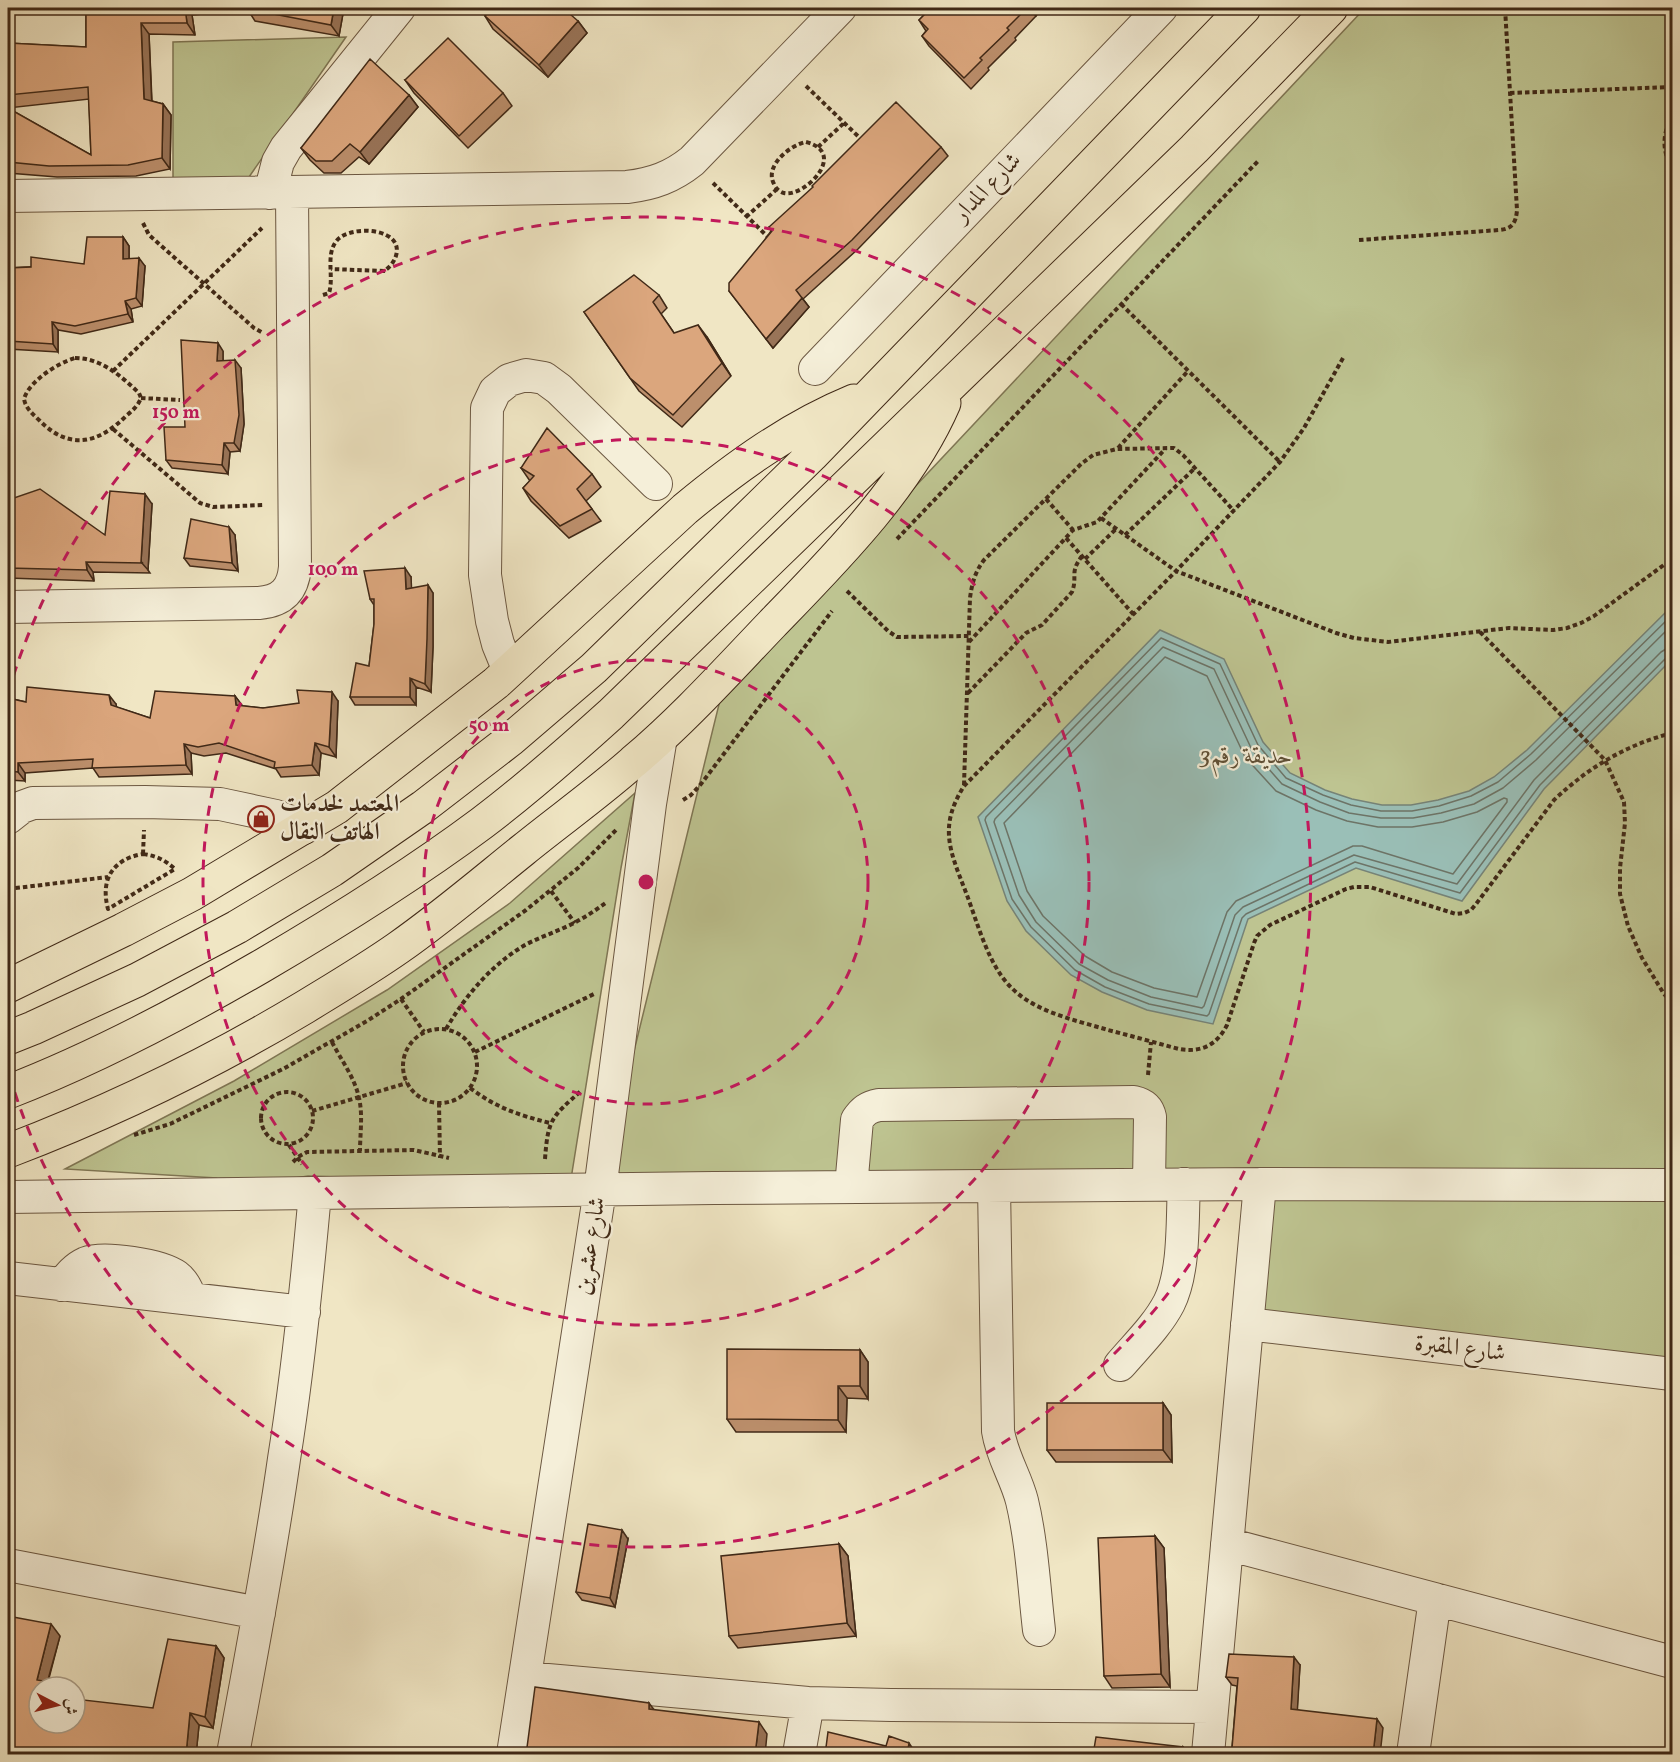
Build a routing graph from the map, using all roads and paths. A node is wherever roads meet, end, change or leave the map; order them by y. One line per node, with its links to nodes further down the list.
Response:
1 (399, 8): 19 (street)
2 (840, 8): 7 (street)
3 (1161, 8): 30 (street, شارع المدار)
4 (1244, 8): 34 (highway)
5 (1331, 8): 33 (highway)
6 (1505, 8): 9 (path)
7 (784, 66): 11 (path); 15 (street)
8 (1672, 87): 9 (path)
9 (1510, 93): 22 (path)
10 (1672, 115): 16 (path)
11 (844, 123): 12 (path); 13 (path)
12 (866, 144)
13 (818, 147): 17 (path); 17 (path)
14 (1259, 160): 27 (path)
15 (692, 161): 19 (street); 21 (path)
16 (1672, 168)
17 (777, 189): 21 (path)
18 (143, 194): 19 (street); 20 (street); 25 (path)
19 (284, 195): 25 (path); 26 (street)
20 (8, 196)
21 (746, 217): 23 (path)
22 (1359, 240)
23 (773, 242)
24 (331, 269): 24 (path); 26 (path)
25 (204, 284): 28 (path); 31 (path)
26 (293, 295): 28 (street)
27 (1121, 304): 32 (path); 51 (path)
28 (293, 332): 44 (street)
29 (1343, 358): 40 (path)
30 (815, 369)
31 (113, 370): 35 (path); 37 (path)
32 (1188, 371): 39 (path); 40 (path)
33 (953, 382): 65 (highway); 88 (highway)
34 (872, 394): 62 (highway); 83 (highway)
35 (141, 398): 36 (path); 37 (path)
36 (180, 400)
37 (113, 429): 44 (path)
38 (1166, 448): 39 (path); 41 (path); 46 (path)
39 (1117, 449): 43 (path)
40 (1281, 462): 45 (path)
41 (1195, 468): 45 (path); 49 (path)
42 (656, 484): 62 (street)
43 (1046, 499): 48 (path); 60 (path)
44 (295, 505): 56 (street)
45 (1234, 511): 54 (path)
46 (1101, 518): 47 (path); 48 (path)
47 (1116, 529): 49 (path); 52 (path)
48 (1073, 530): 50 (path)
49 (1125, 535): 54 (path)
50 (1066, 538): 52 (path); 61 (path)
51 (895, 541)
52 (1083, 558): 58 (path); 63 (path)
53 (1672, 558): 59 (path)
54 (1176, 571): 58 (path); 59 (path)
55 (855, 583): 60 (path)
56 (8, 607)
57 (833, 610): 68 (path)
58 (1134, 615): 67 (path)
59 (1479, 632): 66 (path)
60 (969, 636): 61 (path)
61 (969, 643): 63 (path)
62 (508, 671): 71 (highway)
63 (967, 693): 67 (path)
64 (1672, 733): 66 (path)
65 (661, 737): 68 (street, شارع عشرين); 96 (highway)
66 (1605, 760): 67 (path); 80 (path)
67 (964, 786)
68 (650, 804): 107 (street, شارع عشرين)
69 (8, 818): 71 (street)
70 (621, 825): 74 (path)
71 (304, 828): 77 (highway)
72 (108, 877): 72 (path); 73 (path)
73 (8, 889)
74 (551, 891): 76 (path); 79 (path)
75 (609, 901): 76 (path)
76 (575, 923): 81 (path)
77 (8, 986)
78 (603, 990): 85 (path)
79 (401, 999): 82 (path); 84 (path)
80 (1672, 1002)
81 (446, 1029): 82 (path); 85 (path)
82 (424, 1032): 86 (path)
83 (8, 1038)
84 (332, 1042): 90 (path); 94 (path)
85 (475, 1052): 87 (path)
86 (407, 1083): 90 (path); 91 (path)
87 (470, 1088): 91 (path); 93 (path)
88 (8, 1092)
89 (587, 1095): 93 (path)
90 (359, 1097): 92 (path); 95 (path)
91 (439, 1103): 97 (path)
92 (312, 1111): 92 (path)
93 (550, 1123): 99 (path)
94 (125, 1137)
95 (360, 1151): 97 (path); 100 (path)
96 (8, 1152)
97 (440, 1157): 98 (path)
98 (458, 1159)
99 (554, 1161)
100 (290, 1167)
101 (1184, 1184): 102 (street); 103 (street); 113 (street)
102 (1260, 1184): 104 (street); 112 (street)
103 (1149, 1185): 105 (street); 106 (street)
104 (1672, 1185)
105 (994, 1186): 106 (street); 119 (street)
106 (851, 1187): 107 (street)
107 (600, 1190): 108 (street); 121 (street, شارع عشرين)
108 (315, 1193): 109 (street); 111 (street)
109 (8, 1197)
110 (8, 1278): 111 (street)
111 (304, 1312): 118 (street)
112 (1247, 1324): 114 (street, شارع المقبرة); 115 (street)
113 (1120, 1365)
114 (1672, 1374)
115 (1227, 1544): 117 (street); 123 (street)
116 (8, 1565): 118 (street)
117 (1435, 1599): 120 (street); 128 (street)
118 (259, 1613): 124 (street)
119 (1039, 1630)
120 (1672, 1662)
121 (525, 1678): 122 (street); 125 (street, شارع عشرين)
122 (808, 1703): 123 (street); 126 (street)
123 (1212, 1707): 127 (street)
124 (232, 1755)
125 (513, 1755)
126 (800, 1755)
127 (1208, 1755)
128 (1413, 1755)

